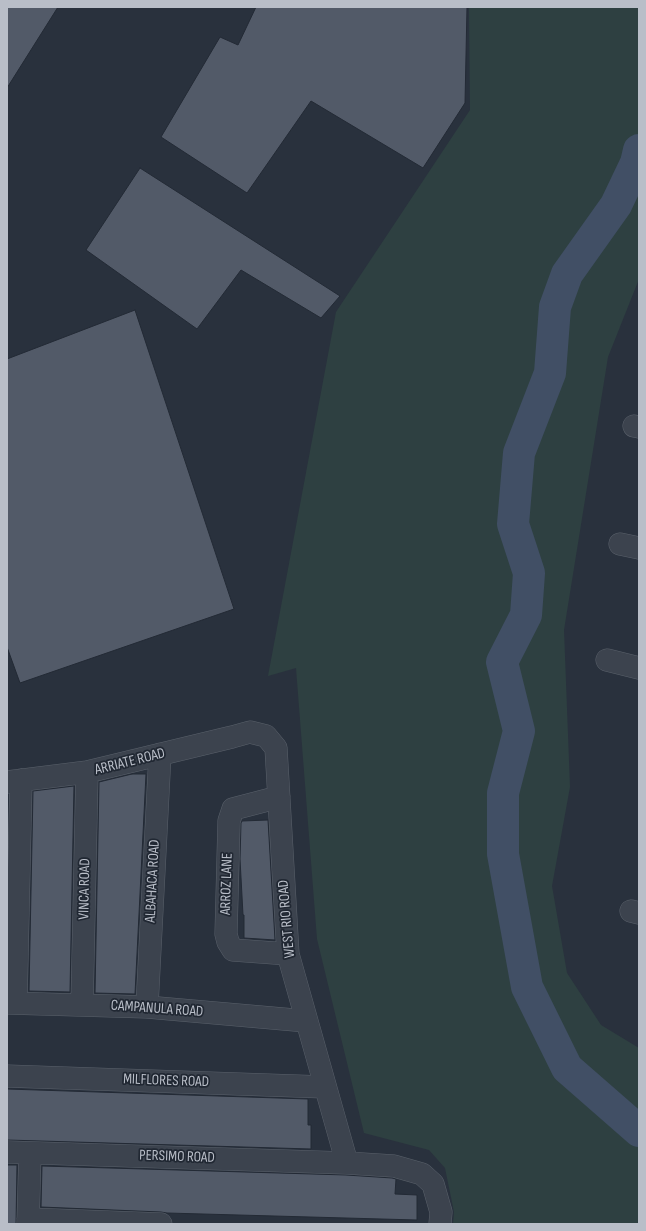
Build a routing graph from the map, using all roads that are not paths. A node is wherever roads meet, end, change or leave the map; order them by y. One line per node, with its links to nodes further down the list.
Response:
1 (607, 660): 2 (street)
2 (639, 668)
3 (250, 732): 4 (street, ARRIATE ROAD); 7 (street, WEST RIO ROAD)
4 (160, 754): 5 (street, ARRIATE ROAD); 11 (street, ALBAHACA ROAD)
5 (87, 772): 6 (street, ARRIATE ROAD); 10 (street, VINCA ROAD)
6 (14, 781): 9 (street)
7 (279, 797): 8 (street, WEST RIO ROAD); 8 (street, ARROZ LANE)
8 (288, 954): 12 (street, WEST RIO ROAD)
9 (11, 1003): 10 (street, CAMPANULA ROAD)
10 (82, 1005): 11 (street, CAMPANULA ROAD)
11 (147, 1007): 12 (street, CAMPANULA ROAD)
12 (306, 1021): 14 (street, WEST RIO ROAD)
13 (7, 1076): 14 (street, MILFLORES ROAD)
14 (325, 1087): 17 (street, WEST RIO ROAD)
15 (7, 1152): 16 (street, PERSIMO ROAD)
16 (30, 1153): 17 (street, PERSIMO ROAD); 18 (street)
17 (347, 1163): 20 (street, PERSIMO ROAD)
18 (28, 1221): 19 (street)
19 (161, 1224)
20 (440, 1224)

